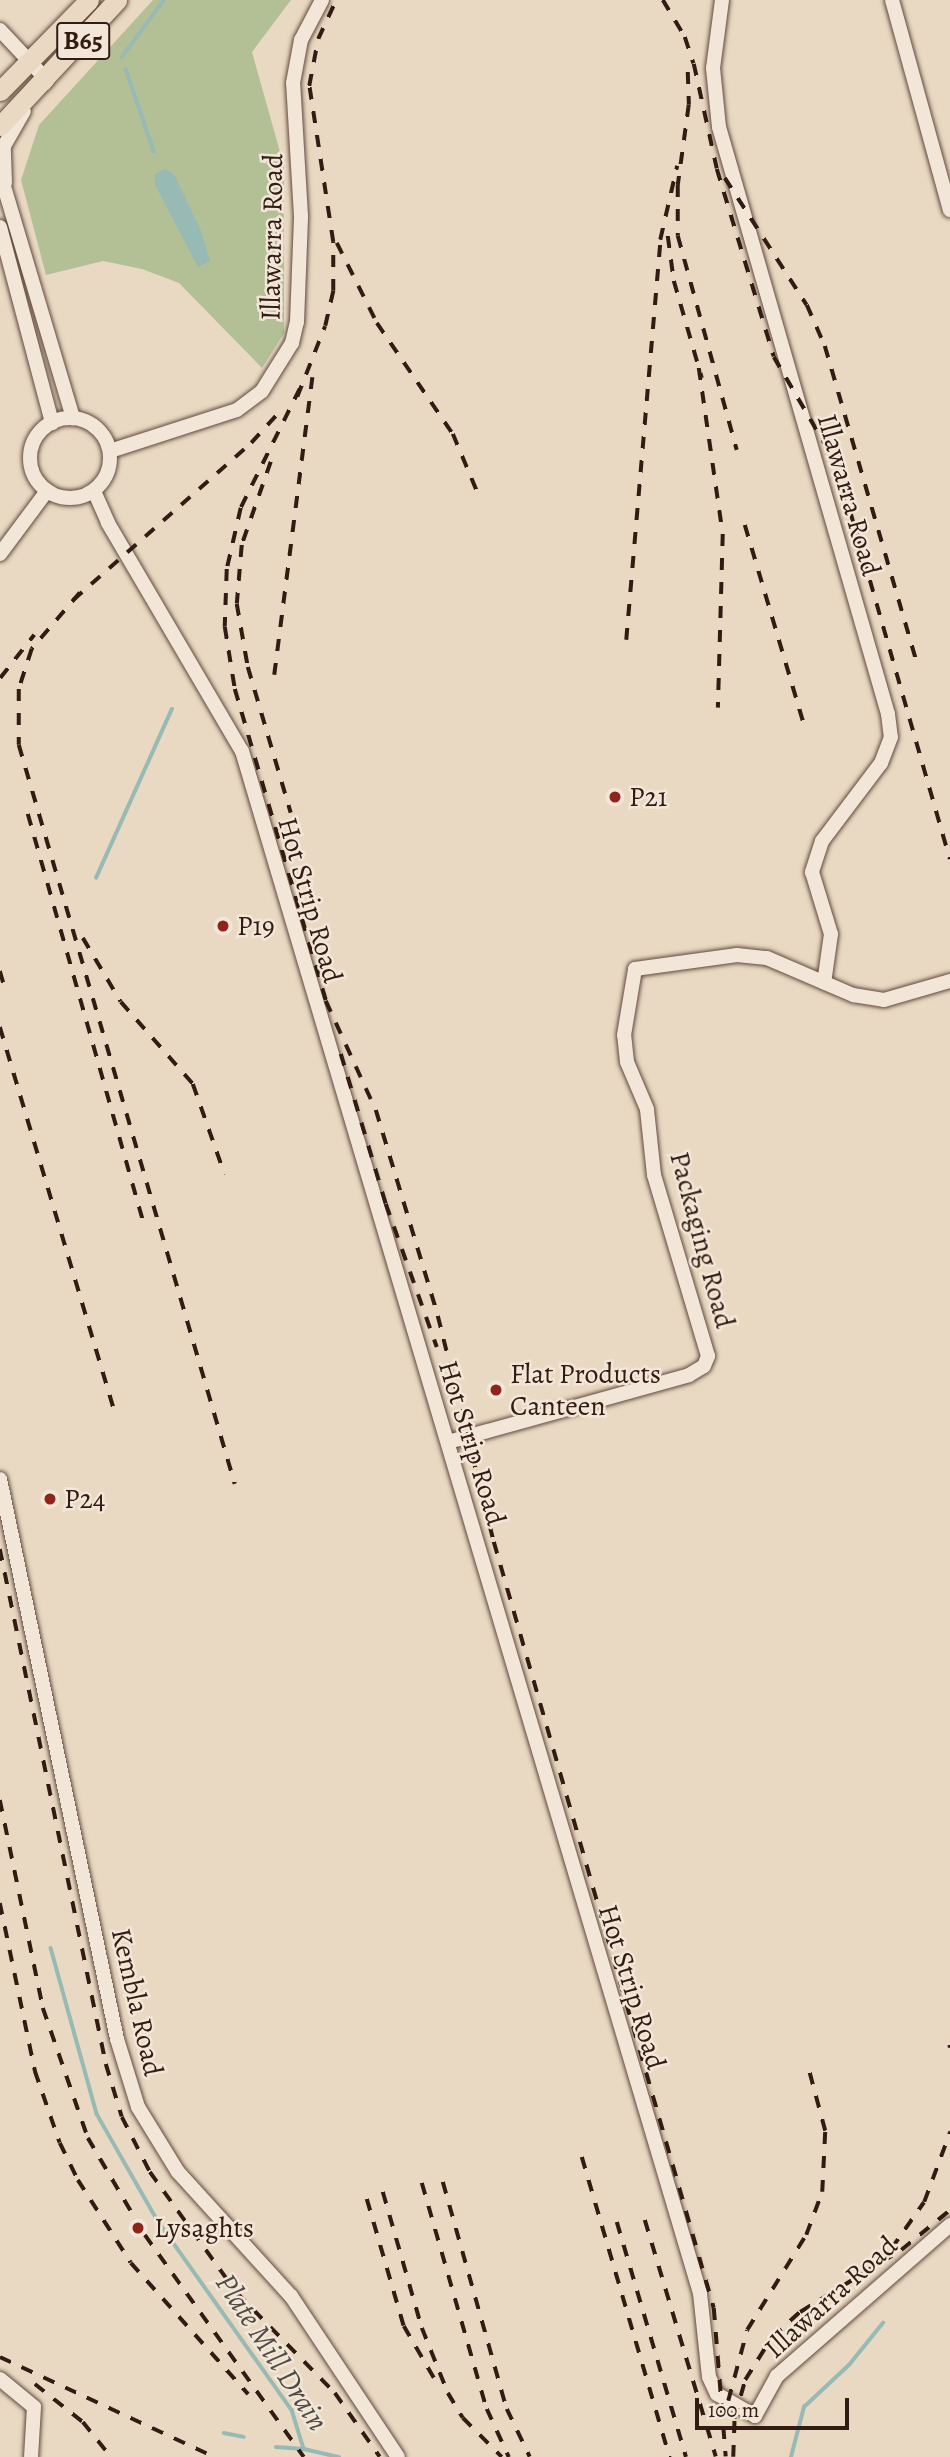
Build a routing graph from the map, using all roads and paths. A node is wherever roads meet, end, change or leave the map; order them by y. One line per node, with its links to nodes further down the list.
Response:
1 (89, 0): 7 (main road, B65)
2 (117, 0): 8 (main road, B65)
3 (322, 0): 18 (street, Illawarra Road)
4 (722, 0): 23 (street, Illawarra Road)
5 (892, 0): 12 (street)
6 (0, 30): 7 (street)
7 (30, 62): 8 (street); 9 (main road, B65)
8 (47, 79): 10 (main road, B65); 11 (street)
9 (0, 91)
10 (0, 126)
11 (3, 180): 14 (street)
12 (950, 211)
13 (0, 227): 15 (street)
14 (37, 297): 15 (street); 16 (street)
15 (20, 305): 17 (street)
16 (73, 418): 17 (street); 18 (street)
17 (52, 423): 19 (street)
18 (110, 451): 20 (street)
19 (47, 491): 20 (street); 21 (street)
20 (94, 491): 24 (street, Hot Strip Road)
21 (0, 554)
22 (950, 981): 23 (street)
23 (824, 983): 24 (street, Packaging Road)
24 (447, 1442): 30 (street, Hot Strip Road)
25 (0, 1479): 32 (street, Kembla Road)
26 (950, 2225): 30 (street, Illawarra Road)
27 (0, 2379): 28 (street)
28 (15, 2389): 29 (street); 31 (street)
29 (0, 2395)
30 (755, 2416)
31 (31, 2457)
32 (398, 2457)

